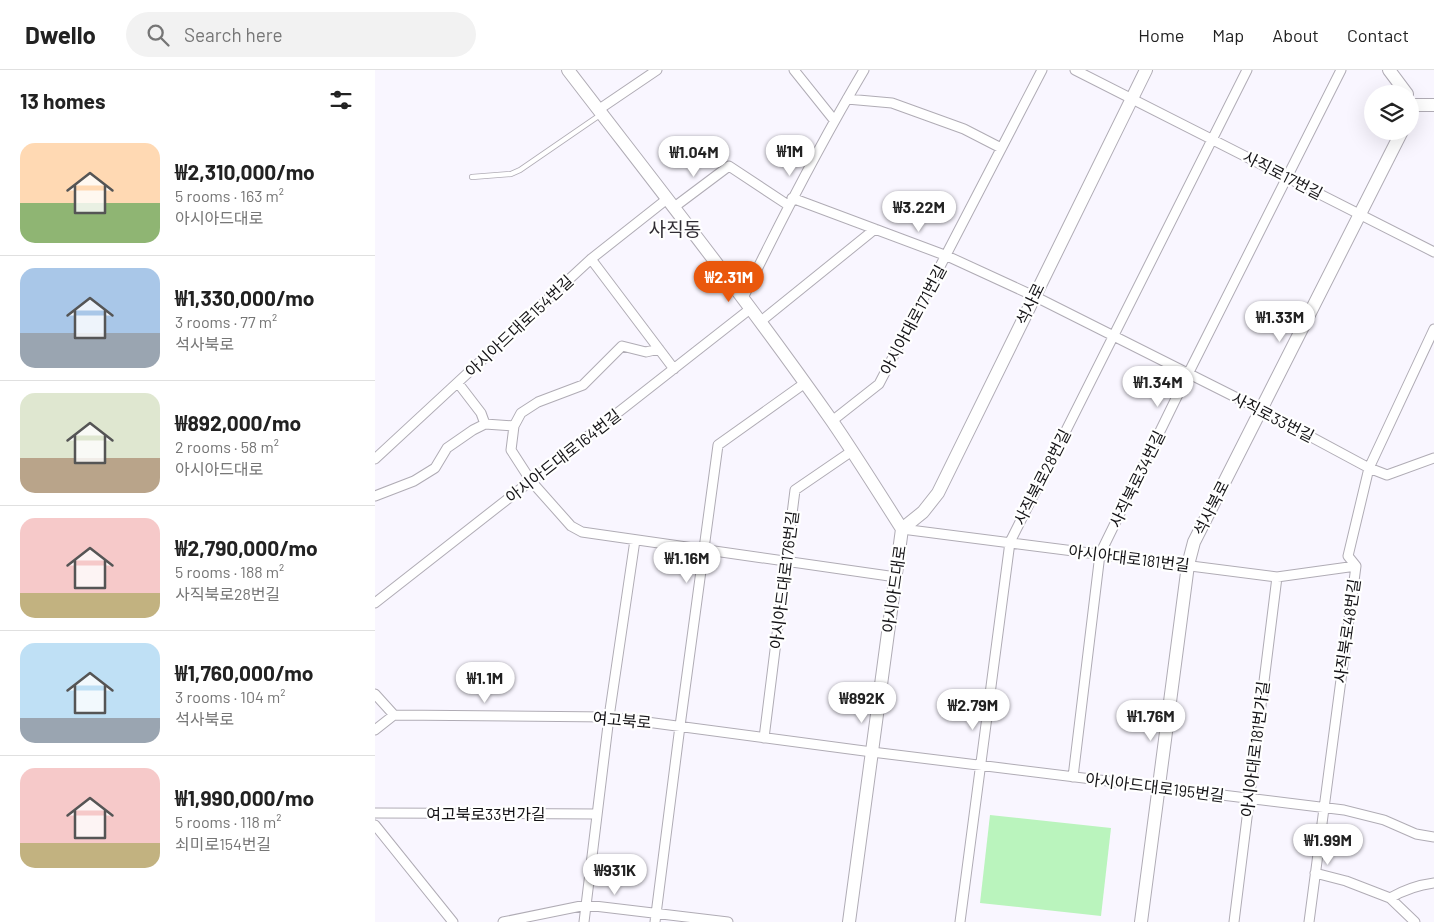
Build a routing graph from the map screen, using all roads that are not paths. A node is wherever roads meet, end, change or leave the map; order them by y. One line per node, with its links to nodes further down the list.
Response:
1 (568, 70): 16 (main road, 아시아드대로)
2 (657, 70): 16 (street)
3 (793, 70): 17 (street)
4 (864, 70): 13 (street)
5 (1042, 70): 20 (street, 아시아대로171번길)
6 (1075, 70): 12 (street, 사직로17번길)
7 (1146, 70): 12 (main road, 석사로)
8 (1247, 70): 18 (street, 사직북로28번길)
9 (1341, 70): 22 (street, 사직북로34번길)
10 (1389, 70): 11 (main road)
11 (1400, 85)
12 (1132, 98): 18 (street, 사직로17번길); 30 (main road, 석사로)
13 (847, 99): 17 (street); 20 (street)
14 (1434, 105): 15 (main road)
15 (1419, 106)
16 (600, 112): 21 (lane); 24 (main road, 아시아드대로)
17 (835, 120): 23 (street)
18 (1213, 139): 22 (street, 사직로17번길); 35 (street, 사직북로28번길)
19 (1398, 140): 25 (main road, 석사북로)
20 (1001, 148): 28 (street, 아시아대로171번길)
21 (472, 177)
22 (1287, 178): 25 (street, 사직로17번길); 38 (street, 사직북로34번길)
23 (790, 202): 24 (street, 사직로33번길); 26 (street, 사직로33번길); 31 (street)
24 (670, 204): 29 (street, 아시아드대로154번길); 31 (main road, 아시아드대로)
25 (1360, 215): 27 (street, 사직로17번길); 41 (main road, 석사북로)
26 (875, 229): 28 (street, 사직로33번길); 33 (street)
27 (1434, 252)
28 (947, 256): 30 (street, 사직로33번길); 42 (street, 아시아대로171번길)
29 (591, 259): 36 (street); 39 (street, 아시아드대로154번길)
30 (1034, 296): 35 (street, 사직로33번길); 51 (main road, 석사로)
31 (743, 298): 32 (main road, 아시아드대로)
32 (750, 309): 33 (main road, 아시아드대로); 37 (street, 아시아드대로164번길)
33 (760, 322): 40 (main road, 아시아드대로)
34 (1434, 329): 48 (street, 사직북로48번길)
35 (1113, 336): 38 (street, 사직로33번길); 53 (street, 사직북로28번길)
36 (659, 350): 37 (street); 44 (street)
37 (674, 368): 49 (street, 아시아드대로164번길)
38 (1188, 374): 41 (street, 사직로33번길); 55 (street, 사직북로34번길)
39 (458, 383): 43 (street); 47 (street, 아시아드대로154번길)
40 (805, 383): 42 (main road, 아시아드대로); 54 (street)
41 (1261, 410): 48 (street, 사직로33번길); 57 (main road, 석사북로)
42 (832, 421): 45 (main road, 아시아드대로)
43 (485, 424): 44 (street); 50 (street)
44 (513, 426): 49 (street)
45 (852, 451): 51 (main road, 아시아드대로); 56 (street, 아시아드대로176번길)
46 (1434, 458): 48 (street, 사직로33번길)
47 (375, 459)
48 (1369, 468): 58 (street, 사직북로48번길)
49 (531, 481): 52 (street); 61 (street, 아시아드대로164번길)
50 (375, 496)
51 (902, 529): 53 (street, 아시아대로181번길); 59 (main road, 아시아드대로)
52 (635, 540): 54 (street); 64 (street)
53 (1010, 542): 55 (street, 아시아대로181번길); 69 (street, 사직북로28번길)
54 (704, 549): 56 (street); 65 (street)
55 (1100, 554): 57 (street, 아시아대로181번길); 70 (street, 사직북로34번길)
56 (787, 561): 59 (street); 67 (street, 아시아드대로176번길)
57 (1188, 565): 60 (street, 아시아대로181번길); 71 (main road, 석사북로)
58 (1357, 566): 60 (street, 아시아대로181번길); 73 (street, 사직북로48번길)
59 (896, 576): 68 (main road, 아시아드대로)
60 (1277, 577): 72 (street, 아시아대로181번가길)
61 (375, 603)
62 (375, 694): 63 (street)
63 (394, 715): 64 (street, 여고북로); 66 (street)
64 (609, 717): 65 (street, 여고북로); 75 (street)
65 (679, 726): 67 (street, 여고북로); 82 (street)
66 (375, 730)
67 (764, 738): 68 (street, 여고북로)
68 (872, 752): 69 (street, 아시아드대로195번길); 87 (main road, 아시아드대로)
69 (981, 766): 70 (street, 아시아드대로195번길); 88 (street, 사직북로28번길)
70 (1073, 777): 71 (street, 아시아드대로195번길)
71 (1159, 788): 72 (street, 아시아드대로195번길); 89 (main road, 석사북로)
72 (1249, 799): 73 (street, 아시아드대로195번길); 90 (street, 아시아대로181번가길)
73 (1324, 808): 77 (street, 아시아드대로195번길); 78 (street, 사직북로48번길)
74 (375, 813): 75 (street, 여고북로33번가길)
75 (597, 814): 81 (street)
76 (375, 825): 83 (street)
77 (1434, 836)
78 (1315, 873): 80 (street); 91 (street, 사직북로48번길)
79 (1434, 883): 80 (street)
80 (1390, 898): 92 (street)
81 (586, 905): 82 (street); 84 (street); 85 (street)
82 (656, 917): 86 (street)
83 (453, 922)
84 (503, 922)
85 (583, 922)
86 (728, 922)
87 (849, 922)
88 (960, 922)
89 (1141, 922)
90 (1233, 922)
91 (1309, 922)
92 (1415, 922)

